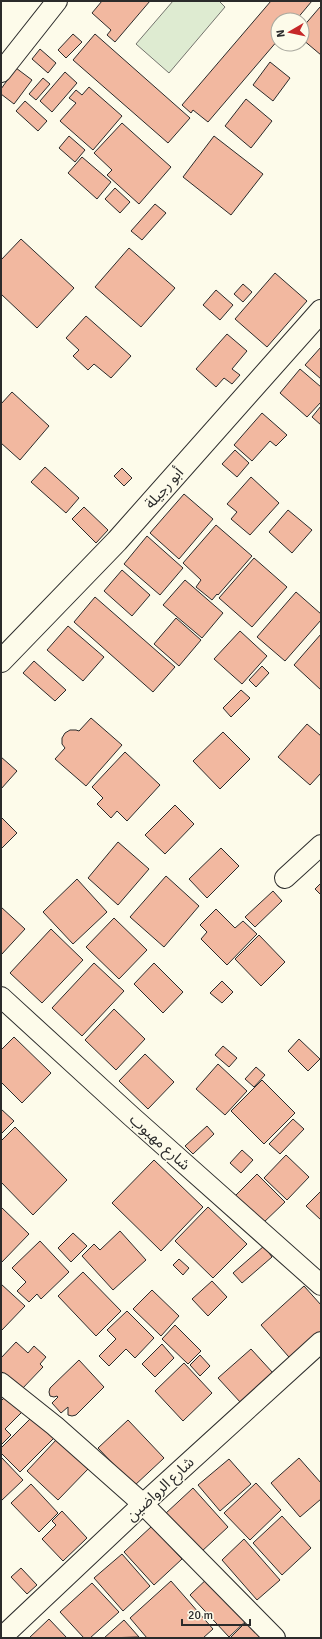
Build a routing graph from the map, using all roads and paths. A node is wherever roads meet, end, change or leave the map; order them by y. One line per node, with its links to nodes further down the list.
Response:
1 (57, 1): 2 (street)
2 (1, 72)
3 (321, 311): 4 (street, أبو رجيلة)
4 (1, 661)
5 (321, 845): 6 (street)
6 (285, 878)
7 (1, 997): 8 (street, شارع مهبوب)
8 (321, 1285)
9 (321, 1342): 11 (street, شارع الرواضين)
10 (1, 1383): 11 (street)
11 (143, 1504): 12 (street, شارع الرواضين); 13 (street)
12 (1, 1638)
13 (275, 1638)

